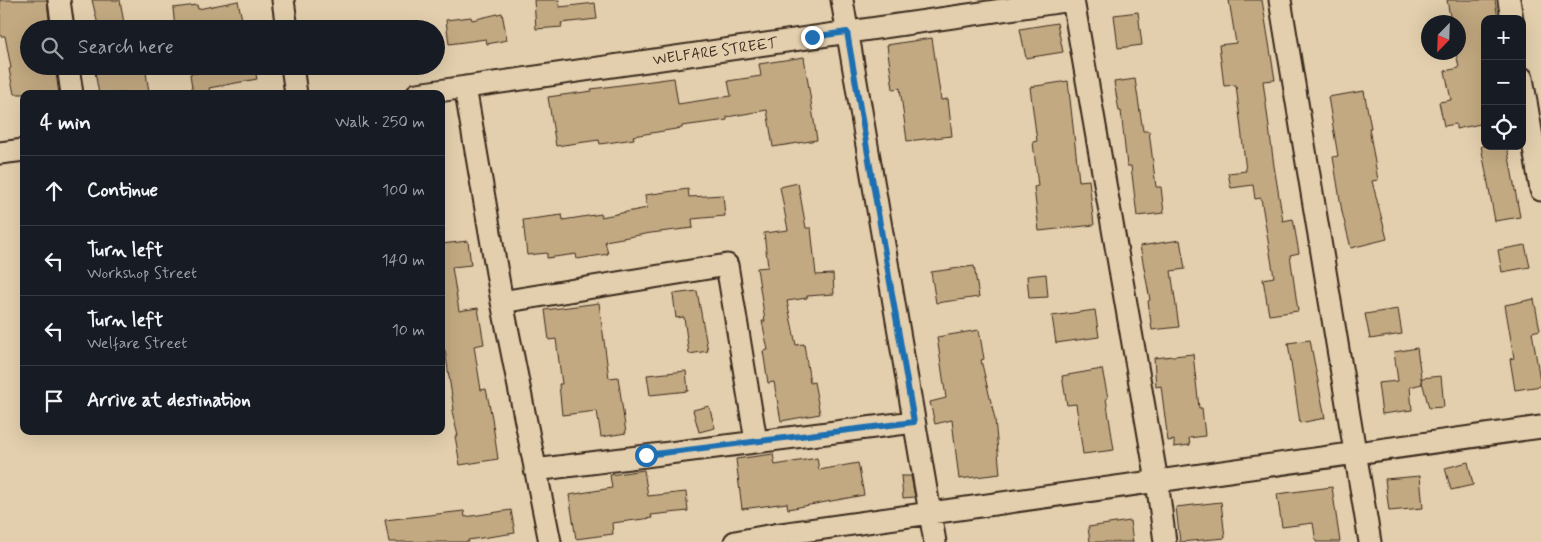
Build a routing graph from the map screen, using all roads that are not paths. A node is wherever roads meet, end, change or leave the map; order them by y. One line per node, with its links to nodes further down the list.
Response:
1 (60, 0): 8 (street)
2 (283, 0): 9 (street)
3 (842, 0): 10 (street)
4 (1072, 0): 10 (street, WELFARE STREET); 27 (street)
5 (1280, 0): 25 (street)
6 (1509, 0): 7 (street)
7 (1511, 15)
8 (62, 20)
9 (286, 20)
10 (847, 32): 13 (street, WELFARE STREET); 22 (street)
11 (69, 75): 14 (street)
12 (293, 75): 15 (street)
13 (465, 87): 16 (street, WELFARE STREET); 21 (street)
14 (71, 90)
15 (295, 90)
16 (444, 90)
17 (1526, 102): 20 (street)
18 (20, 150): 19 (street)
19 (0, 153)
20 (1541, 190)
21 (502, 302): 24 (street); 26 (street)
22 (914, 422): 24 (street); 28 (street)
23 (1541, 427): 25 (street)
24 (756, 441): 26 (street)
25 (1356, 453): 27 (street); 33 (street)
26 (535, 470): 29 (street)
27 (1158, 481): 28 (street); 32 (street)
28 (931, 513): 30 (street); 31 (street)
29 (550, 542)
30 (735, 542)
31 (935, 542)
32 (1164, 542)
33 (1370, 542)

